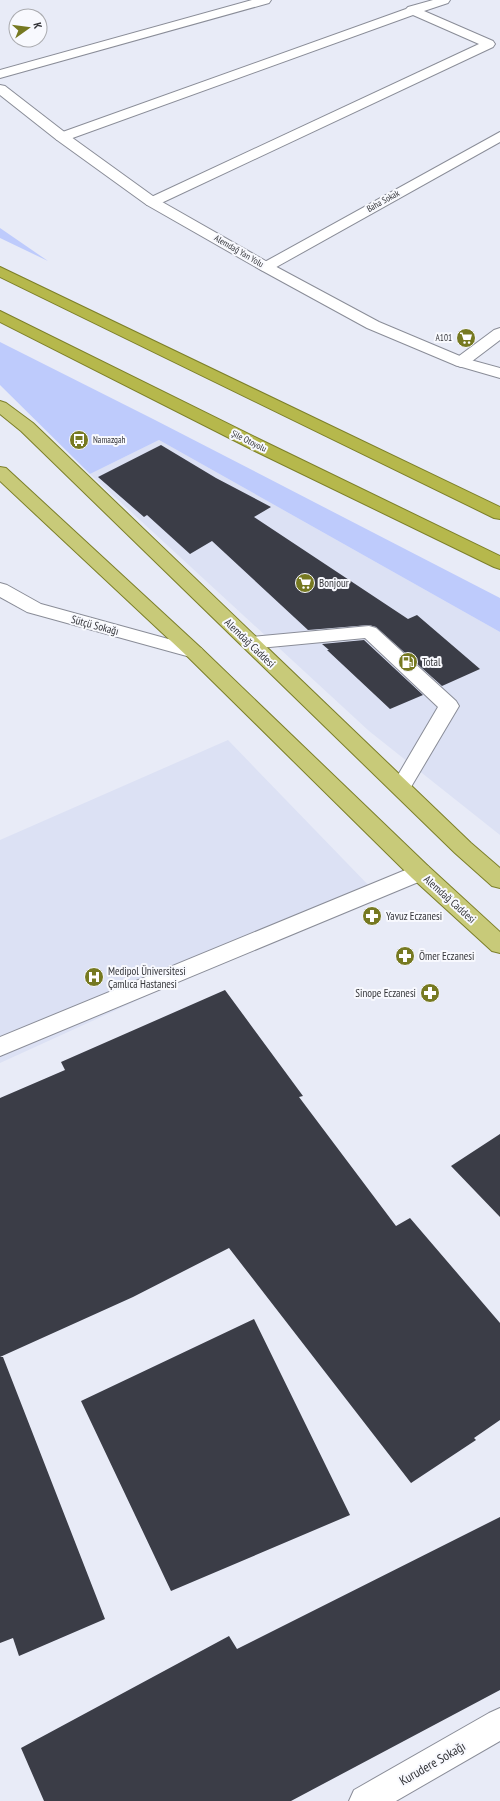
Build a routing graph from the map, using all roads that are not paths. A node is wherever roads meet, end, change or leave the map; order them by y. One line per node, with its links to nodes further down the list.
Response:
1 (265, 0): 4 (street)
2 (444, 0): 3 (street)
3 (412, 10): 7 (street); 8 (street)
4 (0, 74)
5 (0, 89): 7 (street, Alemdağ Yan Yolu)
6 (500, 136): 9 (street, Baha Sokak)
7 (62, 137): 8 (street, Alemdağ Yan Yolu)
8 (152, 202): 9 (street, Alemdağ Yan Yolu)
9 (266, 267): 13 (street, Alemdağ Yan Yolu)
10 (0, 271): 17 (highway)
11 (0, 316): 18 (highway, Şile Otoyolu)
12 (500, 333): 13 (street)
13 (461, 362): 14 (street, Alemdağ Yan Yolu)
14 (500, 374)
15 (0, 406): 20 (main road, Alemdağ Caddesi)
16 (0, 472): 21 (main road, Alemdağ Caddesi)
17 (500, 514)
18 (500, 563)
19 (0, 590): 21 (street, Sütçü Sokağı)
20 (250, 643): 22 (main road, Alemdağ Caddesi); 22 (street)
21 (194, 652): 23 (main road, Alemdağ Caddesi)
22 (401, 787): 24 (main road, Alemdağ Caddesi)
23 (420, 872): 25 (main road, Alemdağ Caddesi); 26 (street)
24 (500, 880)
25 (500, 945)
26 (0, 1047)
27 (500, 1724): 28 (street, Kurudere Sokağı)
28 (365, 1801)

